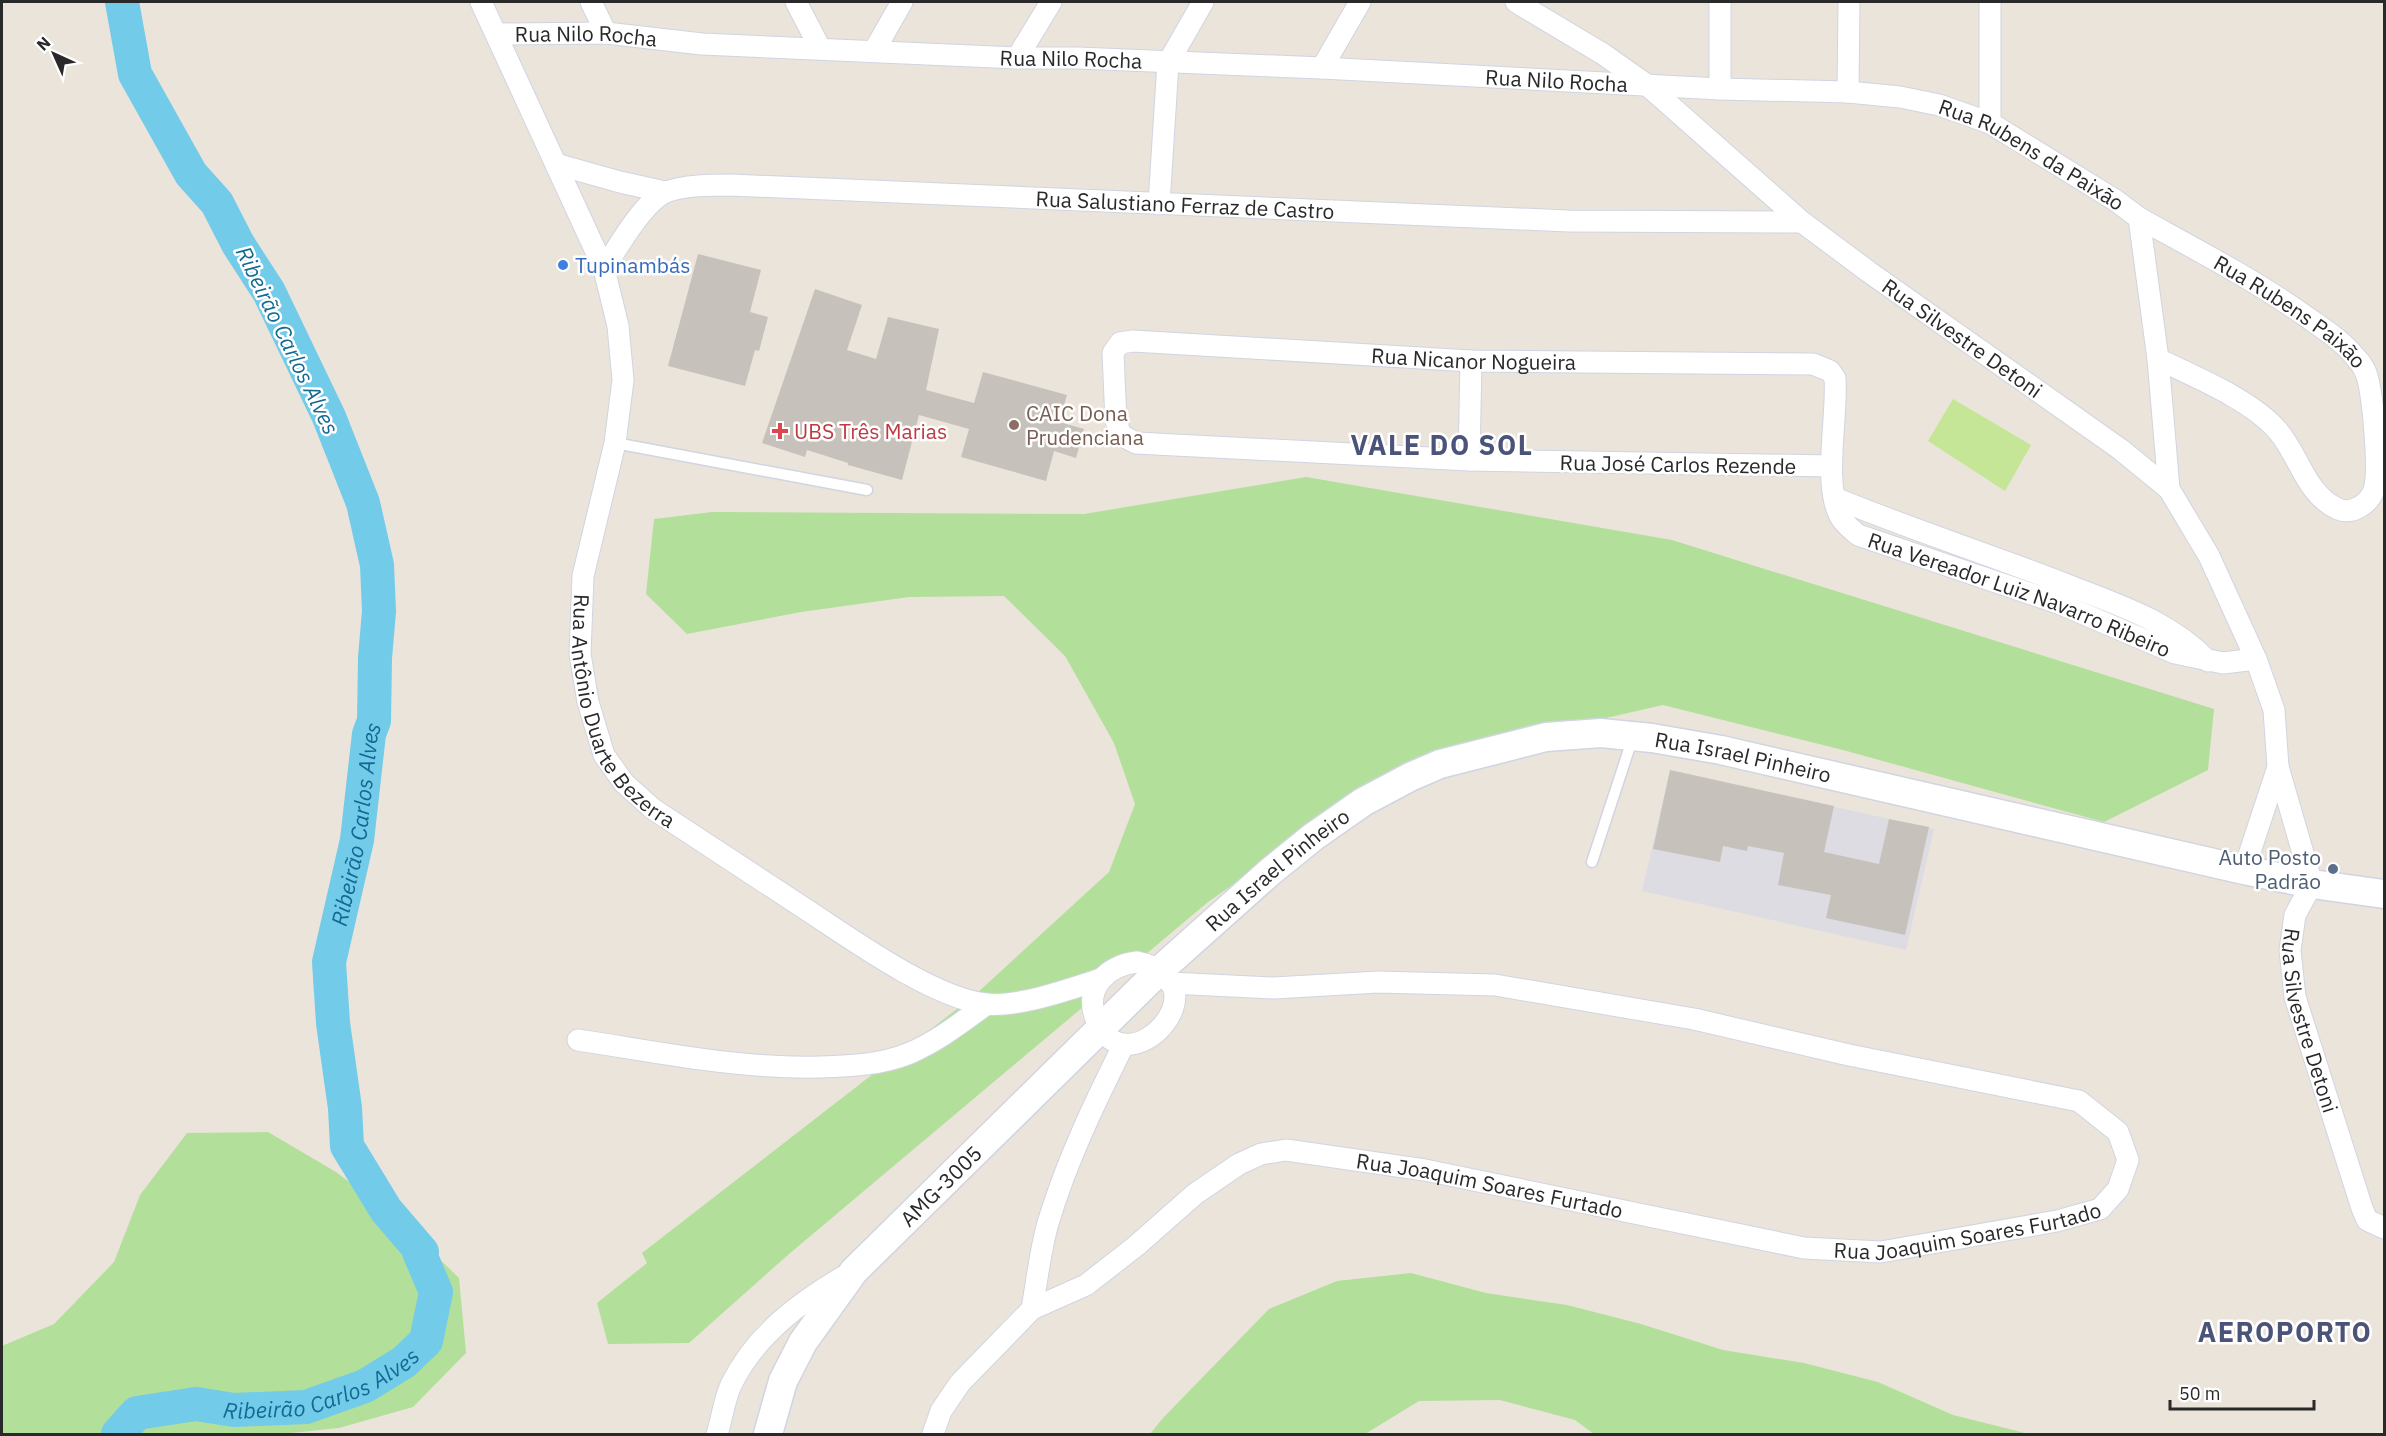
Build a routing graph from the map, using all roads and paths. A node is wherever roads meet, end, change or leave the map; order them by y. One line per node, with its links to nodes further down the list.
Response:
1 (481, 2): 13 (street, Rua Antônio Duarte Bezerra)
2 (591, 2): 12 (street)
3 (796, 2): 14 (street)
4 (902, 2): 15 (street)
5 (1051, 2): 16 (street)
6 (1203, 2): 17 (street)
7 (1360, 2): 18 (street)
8 (1516, 2): 19 (street, Rua Silvestre Detoni)
9 (1720, 2): 20 (street)
10 (1849, 2): 21 (street)
11 (1990, 2): 22 (street)
12 (606, 33): 13 (street, Rua Nilo Rocha); 14 (street, Rua Nilo Rocha)
13 (496, 34): 23 (street, Rua Antônio Duarte Bezerra)
14 (820, 48): 15 (street, Rua Nilo Rocha)
15 (874, 51): 16 (street, Rua Nilo Rocha)
16 (1017, 58): 17 (street, Rua Nilo Rocha)
17 (1168, 63): 18 (street, Rua Nilo Rocha); 25 (street)
18 (1322, 68): 19 (street, Rua Nilo Rocha)
19 (1647, 85): 20 (street, Rua Rubens da Paixão); 27 (street, Rua Silvestre Detoni)
20 (1720, 89): 21 (street, Rua Rubens da Paixão)
21 (1848, 92): 22 (street, Rua Rubens da Paixão)
22 (1989, 123): 26 (street, Rua Rubens da Paixão)
23 (556, 164): 24 (street); 28 (street, Rua Antônio Duarte Bezerra)
24 (665, 192): 25 (street, Rua Salustiano Ferraz de Castro); 28 (street)
25 (1159, 204): 27 (street, Rua Salustiano Ferraz de Castro)
26 (2139, 218): 29 (street, Rua Rubens da Paixão); 29 (street, Rua Rubens Paixão)
27 (1802, 222): 36 (street, Rua Silvestre Detoni)
28 (604, 269): 33 (street, Rua Antônio Duarte Bezerra)
29 (2158, 359): 36 (street, Rua Rubens da Paixão)
30 (1471, 361): 31 (street, Rua Nicanor Nogueira); 32 (street, Rua Nicanor Nogueira); 34 (street)
31 (1835, 378): 35 (street, Rua Vereador Luiz Navarro Ribeiro)
32 (1129, 441): 34 (street, Rua José Carlos Rezende)
33 (615, 443): 37 (lane); 47 (street, Rua Antônio Duarte Bezerra)
34 (1469, 460): 35 (street, Rua José Carlos Rezende)
35 (1831, 466): 38 (street, Rua Vereador Luiz Navarro Ribeiro)
36 (2169, 489): 38 (street, Rua Silvestre Detoni)
37 (867, 490)
38 (2256, 659): 40 (street, Rua Silvestre Detoni)
39 (1633, 736): 41 (lane); 42 (main road, Rua Israel Pinheiro); 45 (main road, Rua Israel Pinheiro)
40 (2278, 767): 42 (street, Rua Silvestre Detoni); 43 (street, Rua Silvestre Detoni)
41 (1592, 862)
42 (2244, 870): 43 (main road, Rua Israel Pinheiro)
43 (2312, 884): 44 (main road, Rua Israel Pinheiro); 51 (street, Rua Silvestre Detoni)
44 (2385, 894)
45 (1165, 977): 46 (street, Rua Joaquim Soares Furtado); 48 (main road, AMG-3005); 50 (street); 53 (street, Rua Joaquim Soares Furtado)
46 (1101, 979): 47 (street, Rua Antônio Duarte Bezerra); 48 (street)
47 (987, 1004): 49 (street)
48 (1100, 1028): 50 (street); 52 (main road, AMG-3005)
49 (578, 1040)
50 (1124, 1044): 53 (street)
51 (2385, 1228)
52 (854, 1271): 54 (street); 55 (main road, AMG-3005)
53 (1032, 1309): 56 (street, Rua Joaquim Soares Furtado)
54 (717, 1434)
55 (768, 1434)
56 (933, 1434)

